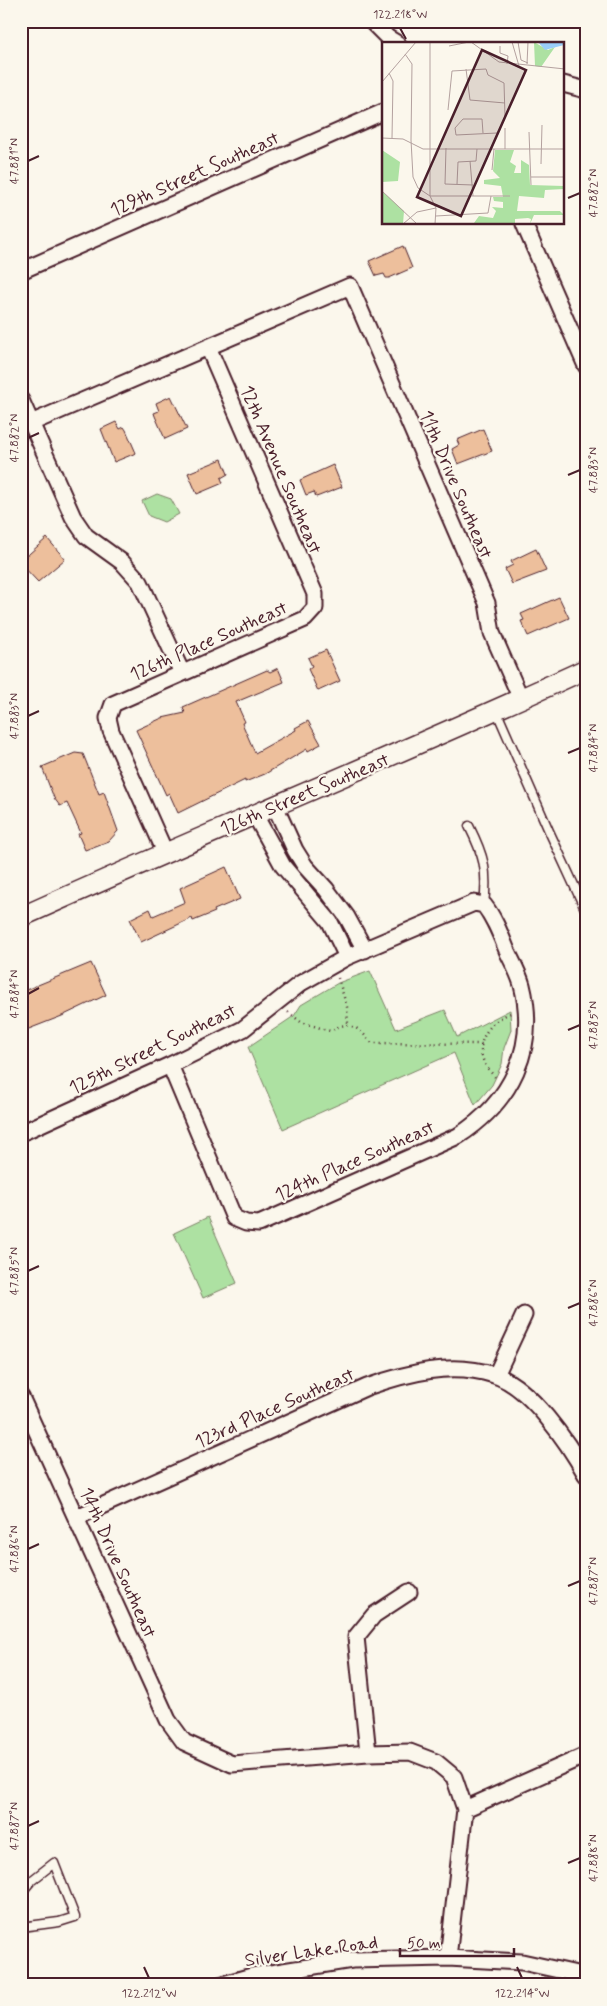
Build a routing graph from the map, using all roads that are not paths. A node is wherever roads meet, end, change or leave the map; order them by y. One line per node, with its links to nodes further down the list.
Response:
1 (371, 21): 2 (street)
2 (395, 42)
3 (564, 84): 4 (street)
4 (586, 90)
5 (382, 112): 7 (street, 129th Street Southeast)
6 (524, 225): 9 (street)
7 (21, 272)
8 (208, 347): 11 (street); 12 (street, 12th Avenue Southeast); 15 (street, 11th Drive Southeast)
9 (586, 366)
10 (21, 400): 11 (street)
11 (31, 423): 14 (street)
12 (316, 608): 14 (street, 126th Place Southeast)
13 (586, 669): 15 (street, 126th Street Southeast)
14 (182, 673): 20 (street, 126th Place Southeast)
15 (521, 699): 16 (street, 126th Street Southeast)
16 (496, 710): 17 (street, 126th Street Southeast); 22 (lane)
17 (274, 806): 18 (street, 126th Street Southeast); 24 (street)
18 (255, 815): 20 (street, 126th Street Southeast); 25 (street)
19 (469, 826): 21 (lane)
20 (165, 852): 23 (street, 126th Street Southeast)
21 (484, 905): 24 (street, 125th Street Southeast); 26 (street, 124th Place Southeast)
22 (586, 911)
23 (21, 917)
24 (365, 950): 25 (street, 125th Street Southeast)
25 (347, 957): 26 (street, 125th Street Southeast)
26 (170, 1066): 27 (street, 125th Street Southeast)
27 (21, 1133)
28 (524, 1314): 29 (street)
29 (496, 1375): 31 (street); 32 (street, 123rd Place Southeast)
30 (21, 1397): 32 (street, 14th Drive Southeast)
31 (586, 1475)
32 (77, 1517): 34 (street, 14th Drive Southeast)
33 (409, 1592): 34 (street)
34 (368, 1753): 36 (street)
35 (586, 1755): 36 (street)
36 (465, 1809): 39 (street)
37 (21, 1893): 38 (lane)
38 (21, 1927)
39 (448, 1958): 40 (street, Silver Lake Road); 41 (street, Silver Lake Road)
40 (585, 1979)
41 (252, 1981): 42 (street, Silver Lake Road)
42 (220, 1985)

